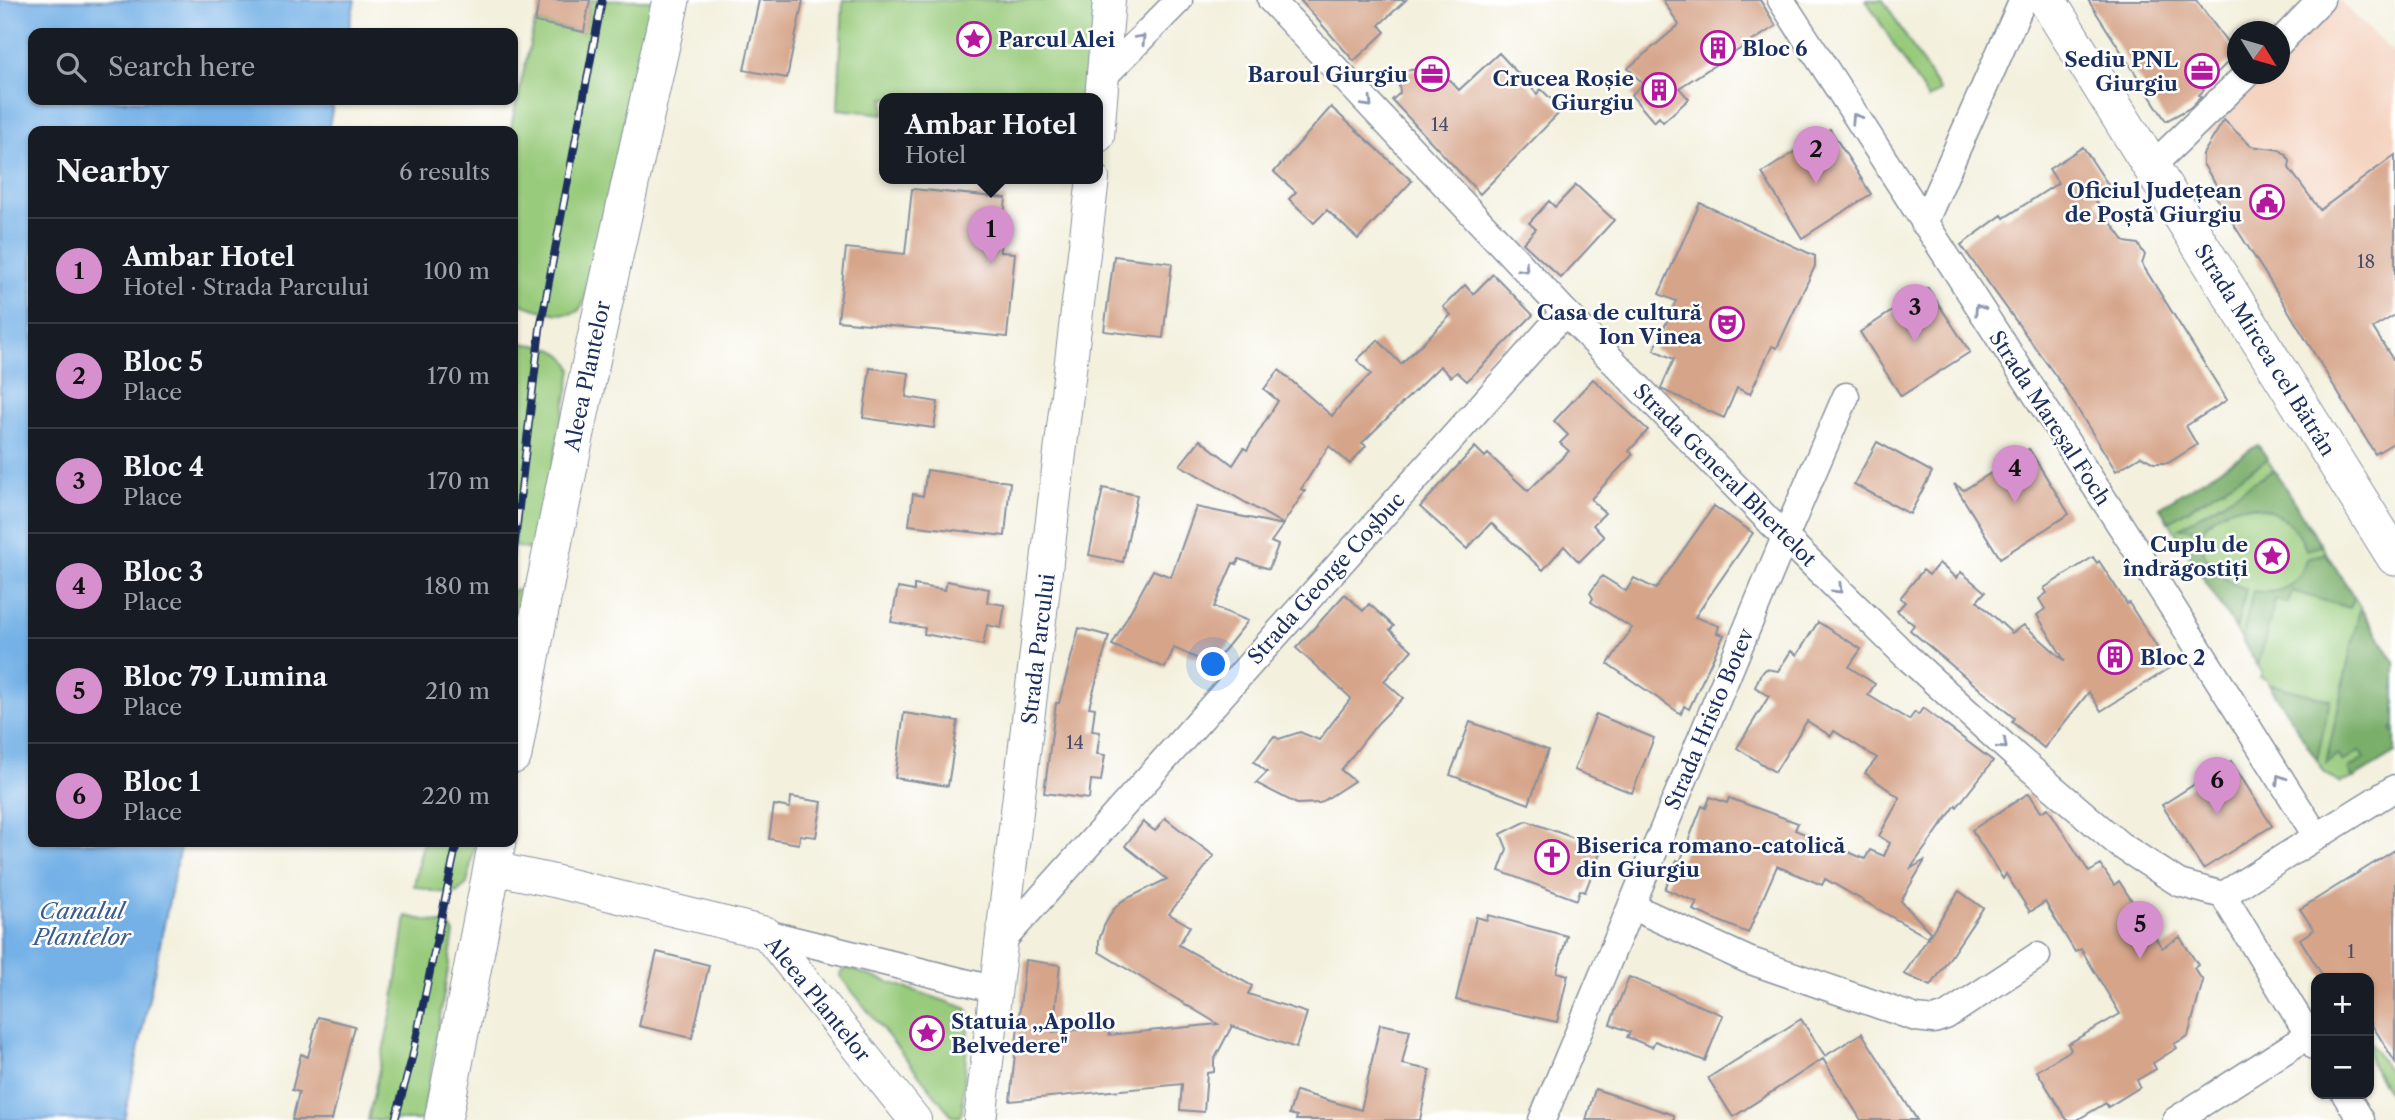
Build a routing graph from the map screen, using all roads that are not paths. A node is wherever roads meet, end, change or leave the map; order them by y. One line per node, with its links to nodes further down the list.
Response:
1 (671, 0): 20 (main road, Aleea Plantelor)
2 (1109, 0): 10 (street)
3 (1179, 0): 10 (street, one-way to 3)
4 (1271, 0): 16 (street, Strada General Bhertelot, one-way to 16)
5 (1781, 0): 15 (street, Strada Mareșal Foch, one-way to 5)
6 (2023, 0): 15 (street)
7 (2046, 0): 13 (main road, Strada Mircea cel Bătrân)
8 (2321, 0): 9 (street)
9 (2290, 32)
10 (1103, 78): 12 (street)
11 (2237, 84): 13 (street)
12 (1102, 93)
13 (2151, 167): 19 (main road, Strada Mircea cel Bătrân)
14 (1092, 184): 27 (street, Strada Parcului)
15 (1924, 223): 22 (street, Strada Mareșal Foch, one-way to 15)
16 (1565, 312): 18 (street, Strada General Bhertelot); 27 (street, Strada George Coșbuc)
17 (1846, 396): 18 (street, Strada Hristo Botev)
18 (1785, 537): 24 (street, Strada General Bhertelot, one-way to 24); 25 (street, Strada Hristo Botev)
19 (2395, 557)
20 (518, 726)
21 (2395, 788): 22 (street)
22 (2317, 837): 24 (street)
23 (494, 855): 26 (street, Aleea Plantelor); 33 (main road, Aleea Plantelor)
24 (2223, 895): 30 (street)
25 (1631, 906): 28 (street); 36 (street, Strada Hristo Botev)
26 (766, 933): 29 (street); 34 (street, Aleea Plantelor)
27 (1004, 939): 29 (street, Strada Parcului)
28 (2037, 956)
29 (997, 990): 35 (street, Strada Parcului)
30 (2311, 1038)
31 (2311, 1042): 37 (street)
32 (2348, 1099): 38 (street)
33 (443, 1120)
34 (915, 1120)
35 (980, 1120)
36 (1542, 1120)
37 (2176, 1120)
38 (2361, 1120)

